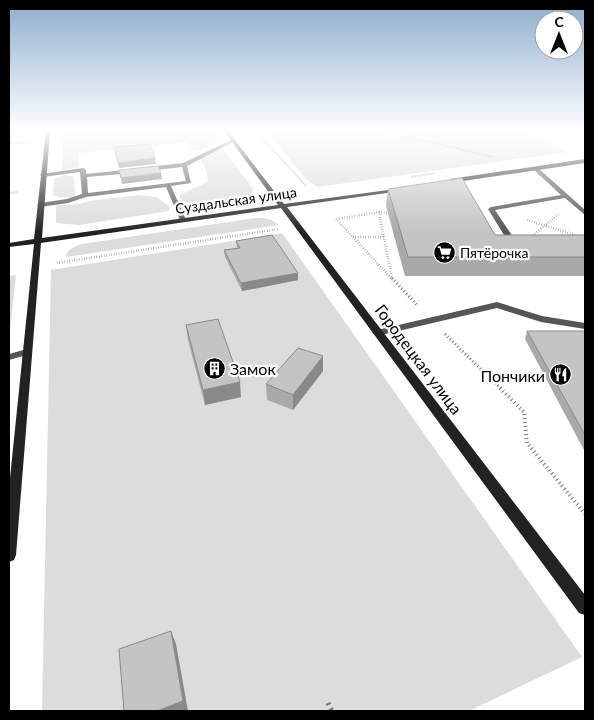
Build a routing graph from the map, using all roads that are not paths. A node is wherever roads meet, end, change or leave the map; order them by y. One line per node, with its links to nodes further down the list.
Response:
1 (44, 165): 6 (street)
2 (184, 165): 7 (lane); 9 (lane)
3 (251, 165): 14 (street, Городецкая улица)
4 (559, 165): 5 (street)
5 (535, 168): 8 (street); 12 (lane)
6 (43, 175): 7 (lane); 13 (street)
7 (84, 176): 11 (lane)
8 (440, 183)
9 (168, 185): 11 (lane); 16 (lane)
10 (404, 188): 14 (street, Суздальская улица)
11 (85, 195): 13 (lane)
12 (567, 196): 15 (lane); 19 (lane)
13 (40, 204): 17 (street)
14 (282, 206): 16 (street, Суздальская улица); 21 (street, Городецкая улица)
15 (585, 213)
16 (183, 220): 17 (street, Суздальская улица)
17 (37, 241): 18 (street, Суздальская улица); 22 (street)
18 (9, 245)
19 (526, 248)
20 (585, 326): 21 (lane)
21 (378, 333): 25 (street, Городецкая улица)
22 (27, 352): 23 (lane); 24 (street)
23 (9, 357)
24 (9, 556)
25 (585, 607)

